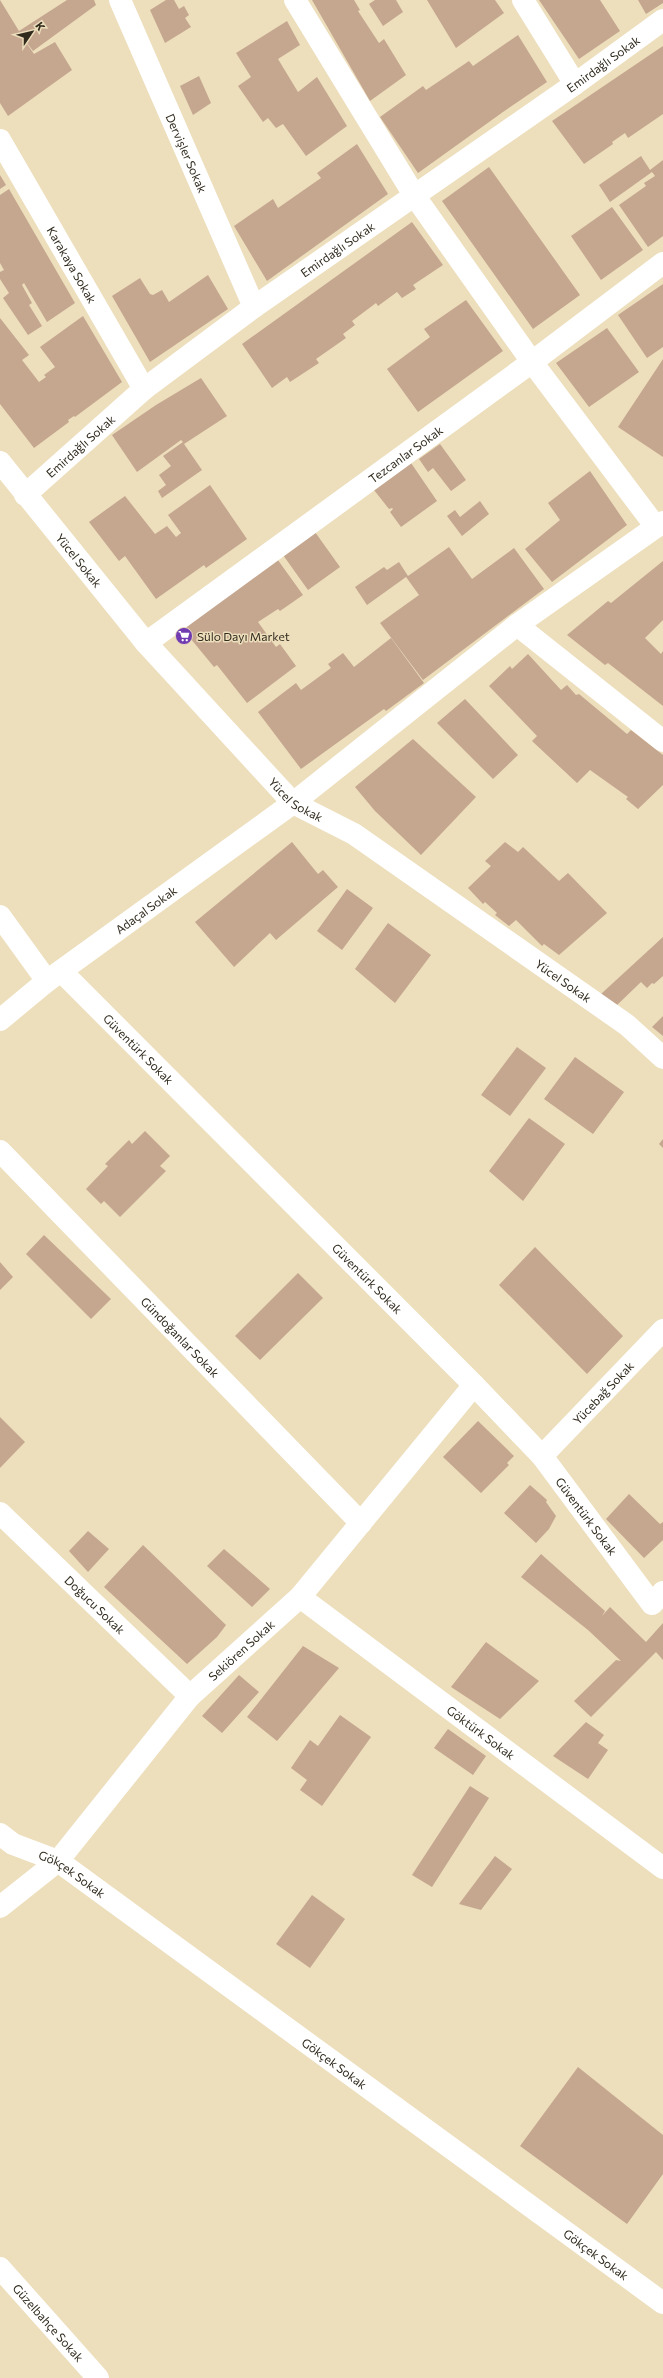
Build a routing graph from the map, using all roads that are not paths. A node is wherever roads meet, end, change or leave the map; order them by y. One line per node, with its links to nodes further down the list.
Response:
1 (120, 0): 9 (street, Dervişler Sokak)
2 (295, 0): 7 (street)
3 (523, 0): 5 (street)
4 (663, 20): 5 (street, Emirdağlı Sokak)
5 (575, 84): 7 (street, Emirdağlı Sokak)
6 (0, 140): 11 (street, Karakaya Sokak)
7 (414, 195): 9 (street, Emirdağlı Sokak); 10 (street)
8 (663, 263): 10 (street, Tezcanlar Sokak)
9 (254, 307): 11 (street, Emirdağlı Sokak)
10 (532, 362): 14 (street); 16 (street, Tezcanlar Sokak)
11 (144, 389): 13 (street, Emirdağlı Sokak)
12 (0, 462): 13 (street, Yücel Sokak)
13 (25, 495): 16 (street, Yücel Sokak)
14 (660, 525): 15 (street, Adaçal Sokak)
15 (517, 626): 17 (street); 18 (street, Adaçal Sokak)
16 (146, 643): 18 (street, Yücel Sokak)
17 (663, 742)
18 (293, 802): 20 (street, Adaçal Sokak); 22 (street, Yücel Sokak)
19 (0, 916): 20 (street, Güventürk Sokak)
20 (54, 976): 21 (street, Adaçal Sokak); 25 (street, Güventürk Sokak)
21 (0, 1020)
22 (663, 1058)
23 (0, 1151): 28 (street, Gündoğanlar Sokak)
24 (663, 1330): 26 (street, Yücebağ Sokak)
25 (474, 1385): 26 (street, Güventürk Sokak); 28 (street, Sekiören Sokak)
26 (542, 1456): 30 (street, Güventürk Sokak)
27 (0, 1513): 31 (street, Doğucu Sokak)
28 (361, 1523): 29 (street, Sekiören Sokak)
29 (300, 1597): 31 (street, Sekiören Sokak); 34 (street, Göktürk Sokak)
30 (657, 1598)
31 (190, 1696): 33 (street, Sekiören Sokak)
32 (0, 1834): 33 (street, Gökçek Sokak)
33 (58, 1861): 35 (street, Sekiören Sokak); 37 (street, Gökçek Sokak)
34 (663, 1868)
35 (0, 1907)
36 (0, 2268): 38 (street, Güzelbahçe Sokak)
37 (663, 2303)
38 (98, 2378)

